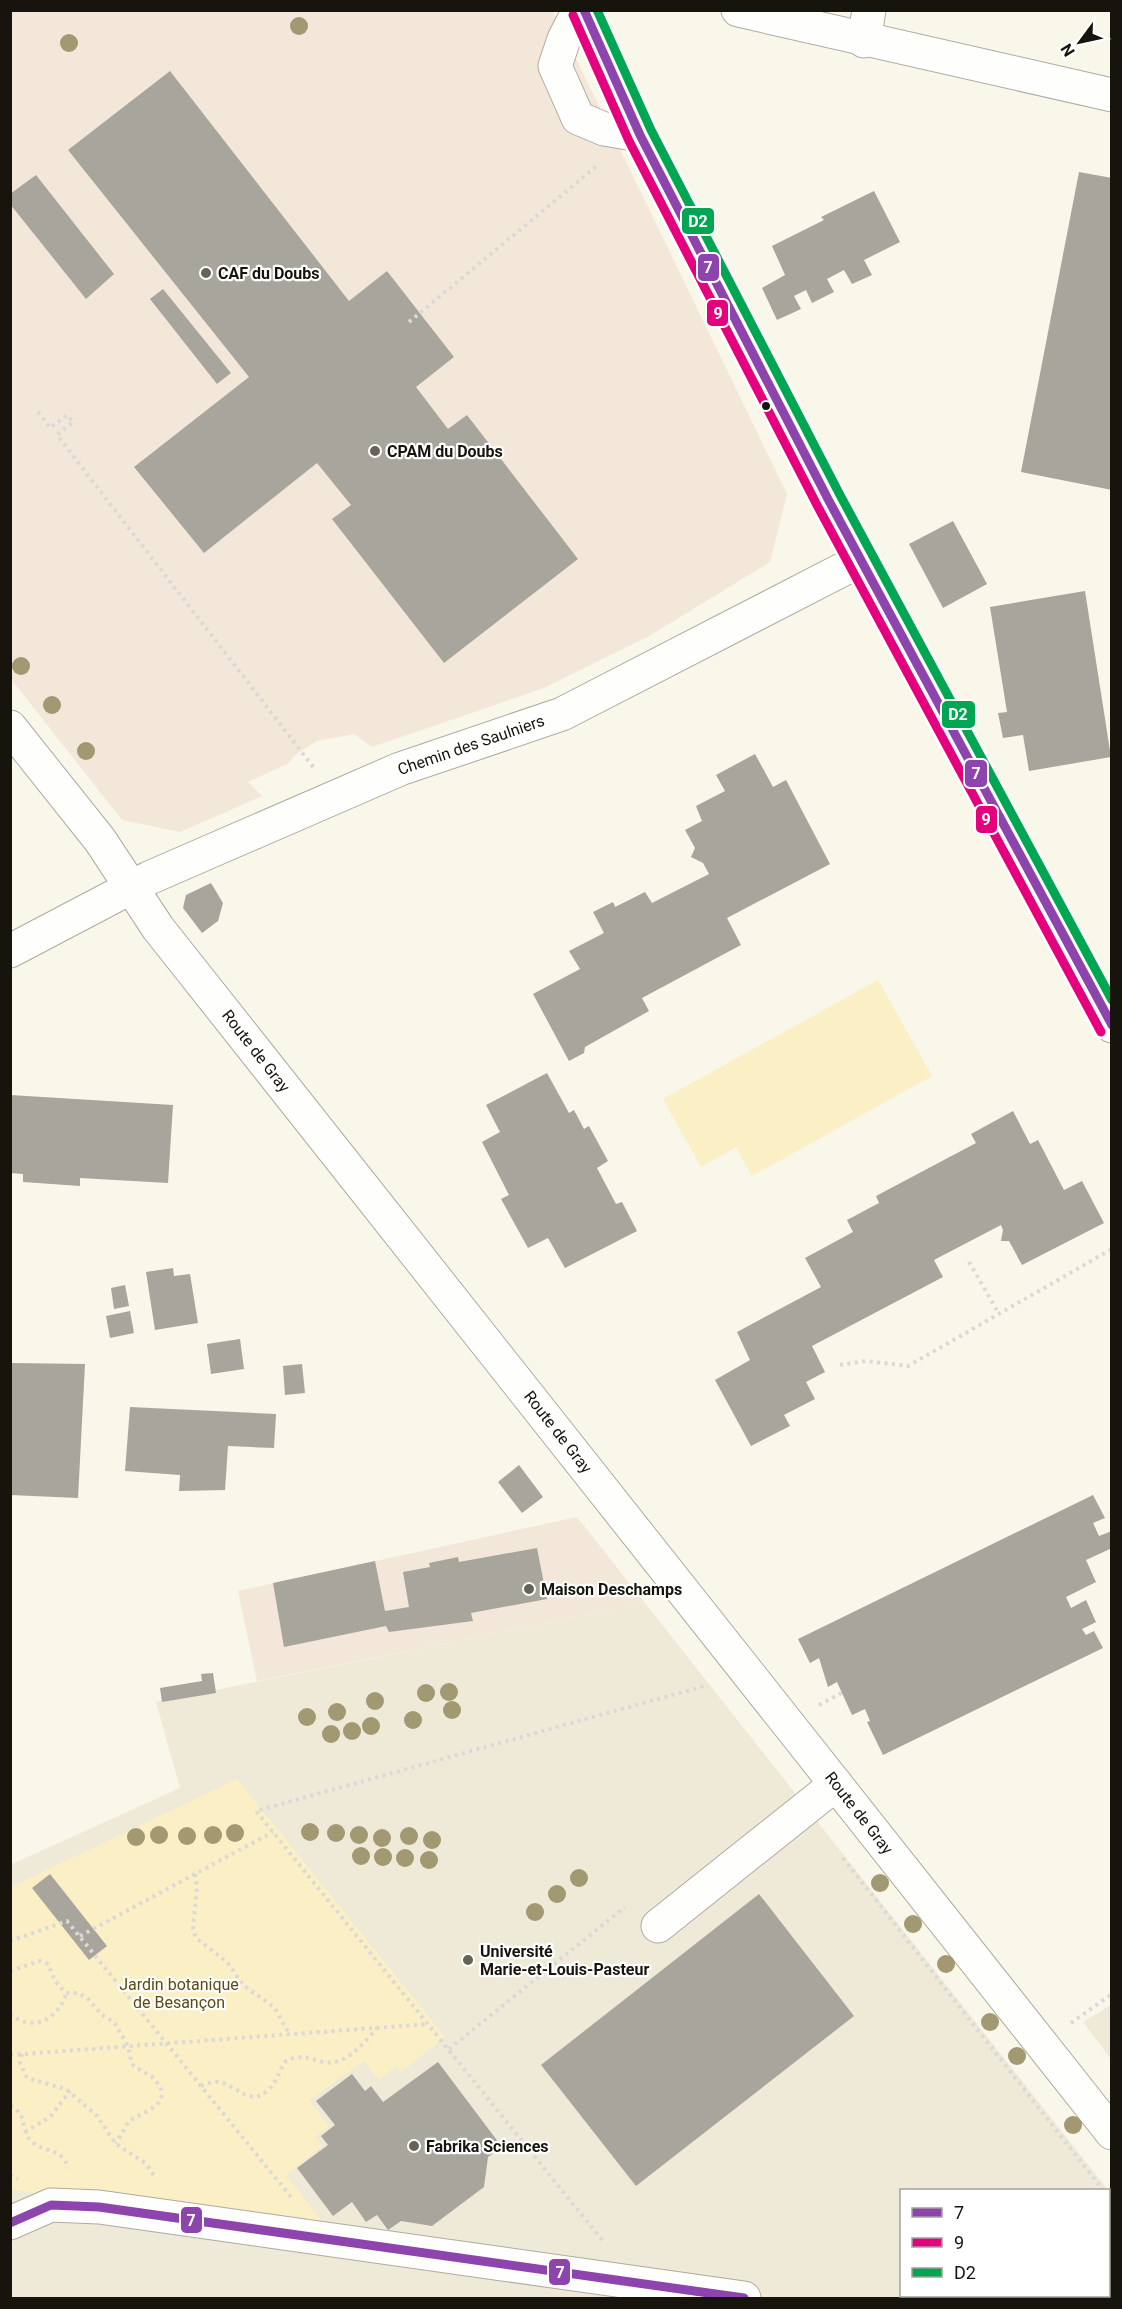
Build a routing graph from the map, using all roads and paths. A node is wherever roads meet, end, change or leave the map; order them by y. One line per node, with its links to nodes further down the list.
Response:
1 (581, 10): 5 (street); 5 (street)
2 (738, 10): 3 (street)
3 (867, 26): 4 (street)
4 (1112, 95)
5 (640, 135): 9 (street)
6 (606, 157): 7 (path)
7 (410, 322)
8 (38, 412): 11 (path)
9 (861, 560): 11 (street, Chemin des Saulniers); 14 (street)
10 (10, 727): 12 (street, Route de Gray)
11 (336, 797): 12 (street, Chemin des Saulniers)
12 (132, 888): 13 (street, Chemin des Saulniers); 22 (street, Route de Gray)
13 (10, 951)
14 (1112, 1026)
15 (1112, 1250): 17 (path)
16 (969, 1262): 17 (path)
17 (999, 1314): 18 (path)
18 (840, 1365)
19 (718, 1682): 23 (path)
20 (842, 1693): 21 (path)
21 (809, 1710)
22 (836, 1784): 26 (street); 46 (street, Route de Gray)
23 (273, 1832): 24 (path); 33 (path)
24 (195, 1874): 27 (path); 36 (path)
25 (627, 1905): 39 (path)
26 (658, 1926)
27 (80, 1936): 28 (path); 37 (path)
28 (10, 1941)
29 (10, 1971): 30 (path)
30 (66, 1994): 32 (path); 38 (path)
31 (1112, 1994): 34 (path)
32 (10, 2014)
33 (429, 2024): 35 (path); 39 (path)
34 (1068, 2026)
35 (377, 2028): 36 (path); 42 (path)
36 (290, 2035): 37 (path)
37 (167, 2044): 38 (path); 42 (path)
38 (128, 2046): 40 (path); 47 (path)
39 (449, 2049): 52 (path)
40 (22, 2054): 41 (path); 43 (path)
41 (10, 2055)
42 (201, 2086): 51 (path)
43 (70, 2091): 45 (path); 47 (path)
44 (10, 2106): 45 (path)
45 (25, 2132): 48 (path)
46 (1112, 2133)
47 (115, 2143): 49 (path)
48 (76, 2206): 49 (street); 50 (street)
49 (168, 2217): 51 (street)
50 (10, 2223)
51 (326, 2239): 52 (street)
52 (635, 2290): 53 (street)
53 (744, 2298)

